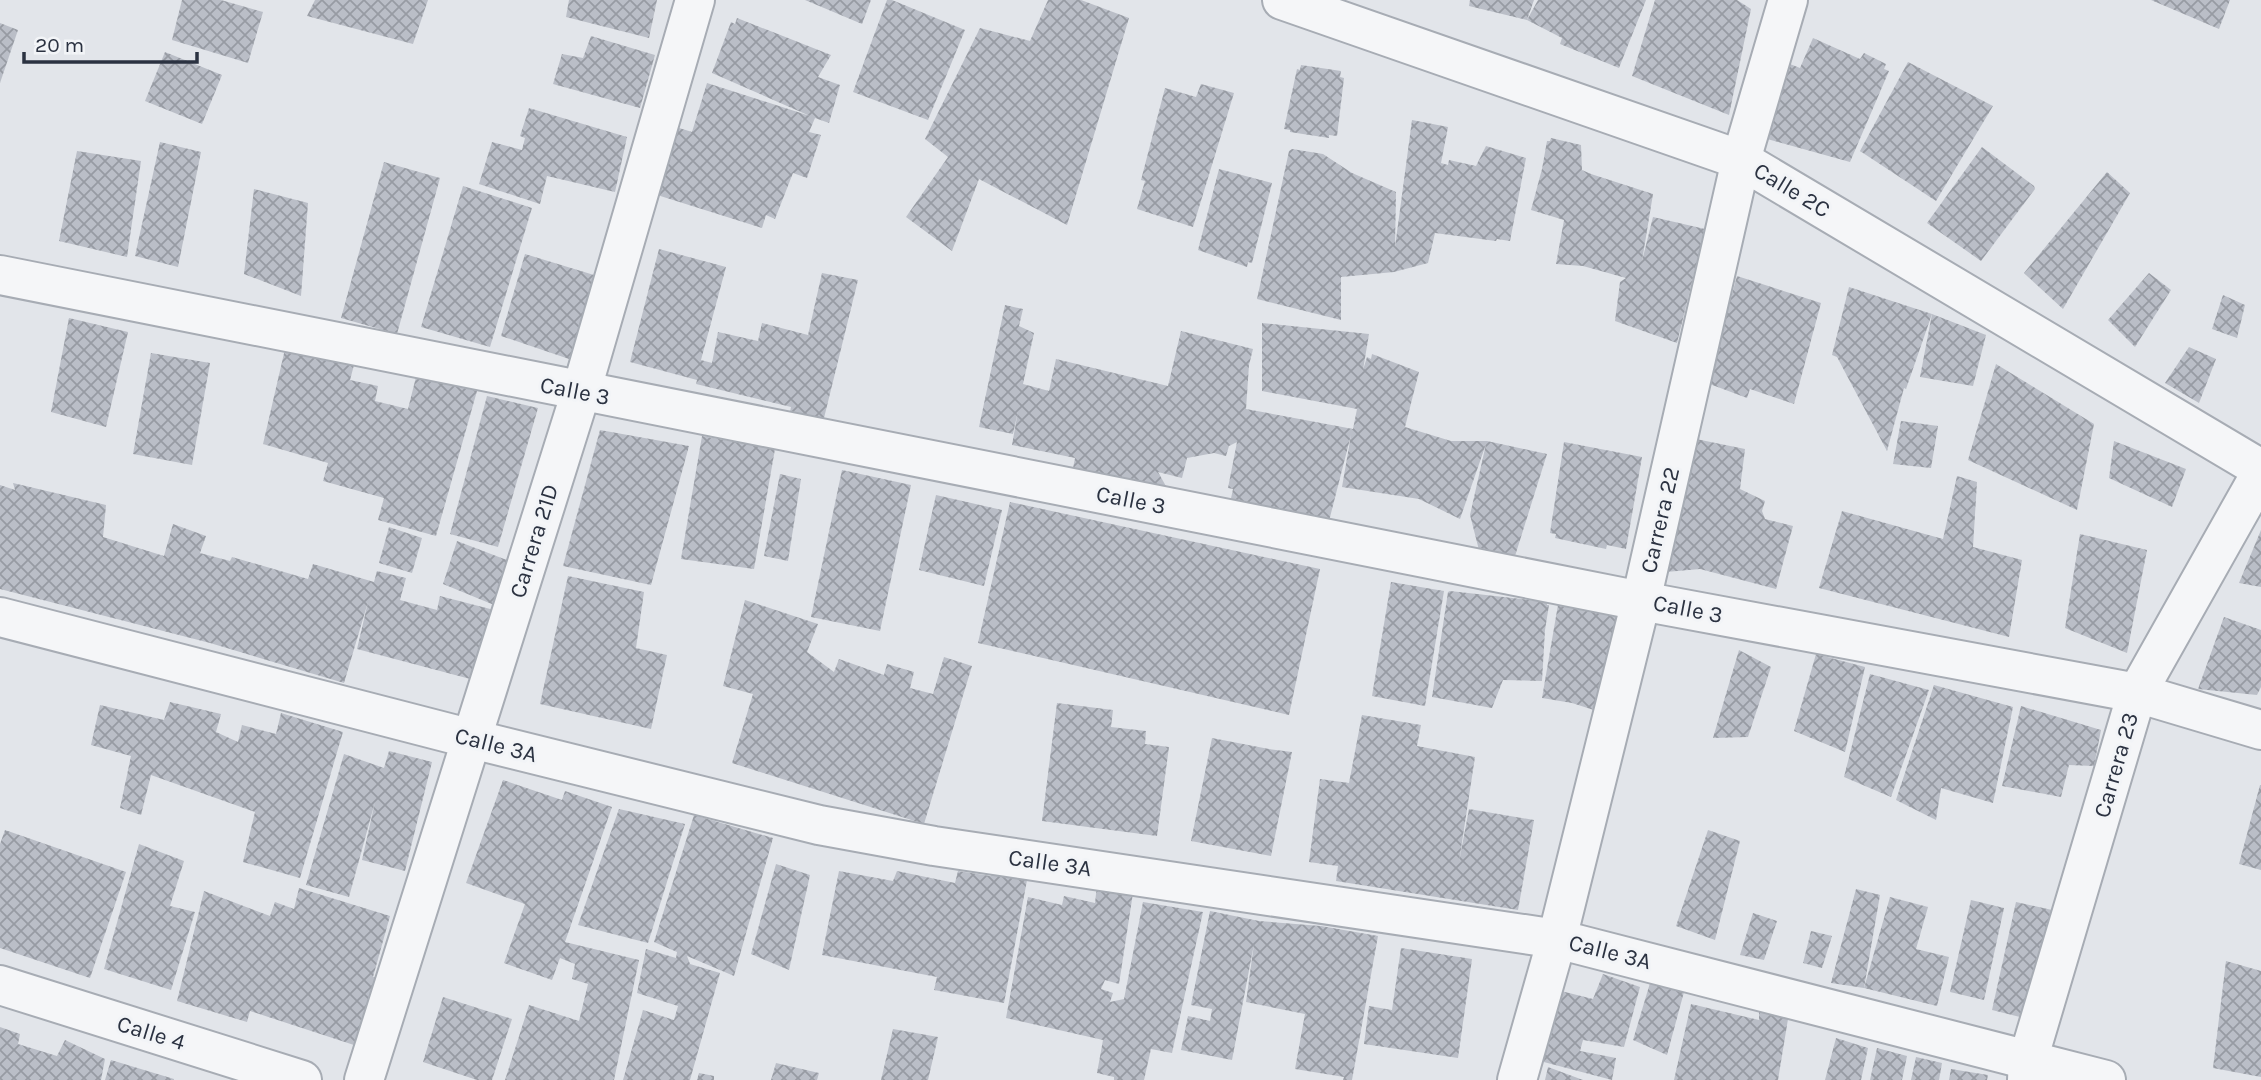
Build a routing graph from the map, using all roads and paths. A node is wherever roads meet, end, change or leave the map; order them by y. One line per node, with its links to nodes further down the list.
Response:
1 (695, 0): 6 (street, Carrera 21D)
2 (1282, 0): 4 (street, Calle 2C)
3 (1788, 0): 4 (street, Carrera 22)
4 (1741, 160): 7 (street, Calle 2C); 8 (street, Carrera 22)
5 (0, 275): 6 (street, Calle 3)
6 (581, 392): 8 (street, Calle 3); 12 (street, Carrera 21D)
7 (2261, 471): 10 (street, Carrera 23)
8 (1641, 601): 10 (street, Calle 3); 13 (street, Carrera 22)
9 (0, 617): 12 (street, Calle 3A)
10 (2137, 693): 11 (street, Calle 3); 15 (street, Carrera 23)
11 (2261, 730)
12 (472, 739): 13 (street, Calle 3A); 17 (street, Carrera 21D)
13 (1557, 939): 15 (street, Calle 3A); 18 (street, Carrera 22)
14 (0, 985): 16 (street, Calle 4)
15 (2028, 1070): 19 (street, Calle 3A)
16 (302, 1080)
17 (364, 1080)
18 (1517, 1080)
19 (2106, 1080)

